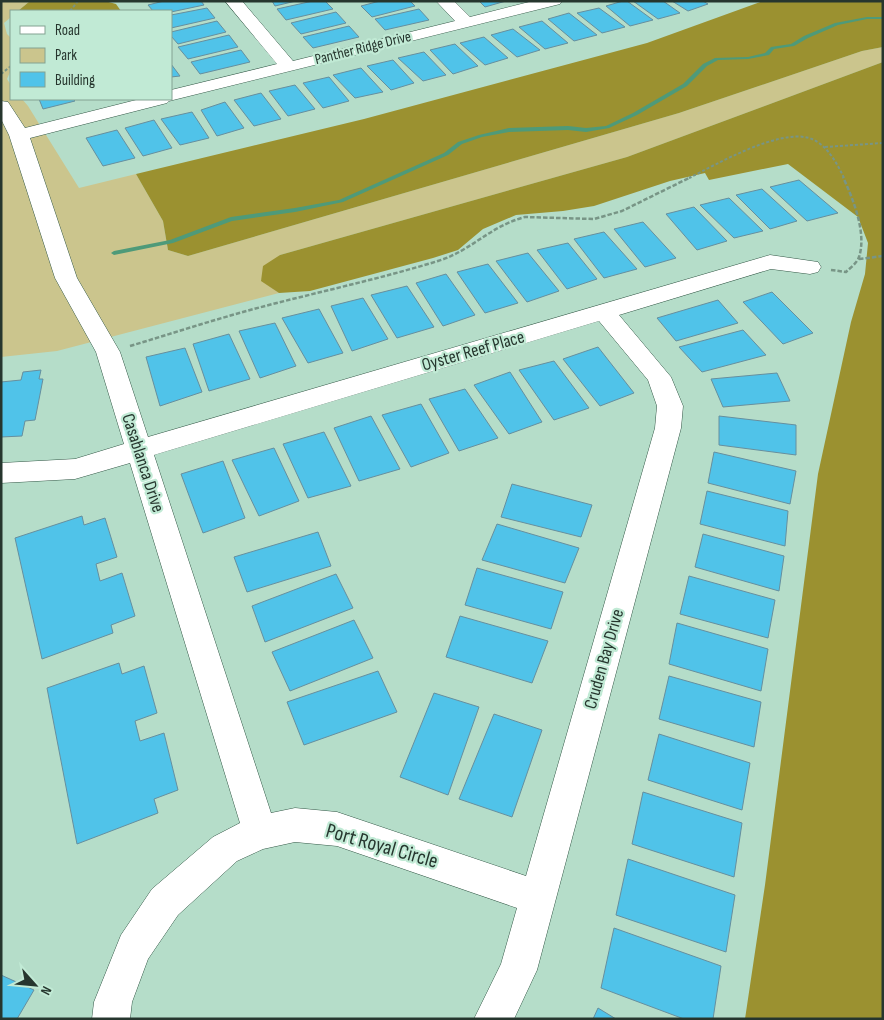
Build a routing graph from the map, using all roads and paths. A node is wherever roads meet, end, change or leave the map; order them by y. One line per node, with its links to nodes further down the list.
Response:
1 (233, 1): 5 (street)
2 (444, 1): 4 (street)
3 (554, 1): 4 (street, Panther Ridge Drive)
4 (467, 23): 5 (street, Panther Ridge Drive)
5 (288, 66): 6 (street, Panther Ridge Drive)
6 (172, 96)
7 (157, 100): 9 (street)
8 (1, 106): 9 (street, Casablanca Drive)
9 (19, 135): 16 (street, Casablanca Drive)
10 (883, 143): 11 (path)
11 (825, 147): 13 (path); 16 (path)
12 (883, 256): 13 (path)
13 (859, 259): 14 (path)
14 (810, 267): 15 (street, Oyster Reef Place)
15 (604, 312): 17 (street, Oyster Reef Place); 20 (street, Cruden Bay Drive)
16 (108, 352): 17 (street, Casablanca Drive)
17 (138, 449): 18 (street, Oyster Reef Place); 19 (street, Casablanca Drive)
18 (1, 473)
19 (260, 832): 20 (street, Port Royal Circle); 21 (street, Port Royal Circle)
20 (538, 898): 22 (street, Cruden Bay Drive)
21 (111, 1019)
22 (493, 1019)

